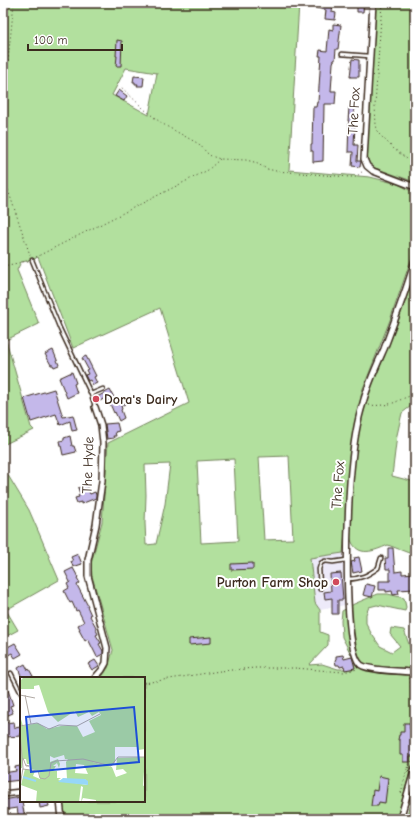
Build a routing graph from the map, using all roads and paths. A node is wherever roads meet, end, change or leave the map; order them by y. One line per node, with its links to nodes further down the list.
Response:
1 (14, 3): 7 (path)
2 (373, 3): 5 (street, The Fox)
3 (382, 3): 9 (path)
4 (342, 54): 5 (lane)
5 (369, 56): 10 (street, The Fox)
6 (119, 85): 8 (path)
7 (3, 97)
8 (220, 159): 10 (path); 13 (path)
9 (415, 165)
10 (367, 166): 12 (street)
11 (3, 175): 13 (path)
12 (415, 186)
13 (32, 260): 15 (path); 17 (lane, The Hyde)
14 (415, 261): 19 (street, The Fox)
15 (3, 266)
16 (103, 389): 17 (lane)
17 (91, 394): 20 (lane, The Hyde)
18 (415, 395): 19 (path)
19 (362, 404): 22 (street, The Fox)
20 (95, 407): 28 (street, The Hyde)
21 (381, 558): 23 (lane)
22 (347, 560): 23 (street, The Fox); 24 (lane)
23 (348, 579): 25 (street, The Fox)
24 (320, 589)
25 (363, 666): 26 (street); 29 (path)
26 (412, 672): 31 (path)
27 (11, 673): 30 (lane)
28 (96, 677)
29 (145, 683)
30 (20, 691)
31 (415, 713)
32 (415, 768): 37 (street)
33 (20, 792): 34 (street)
34 (3, 794)
35 (60, 802): 36 (street)
36 (62, 819)
37 (400, 819)

